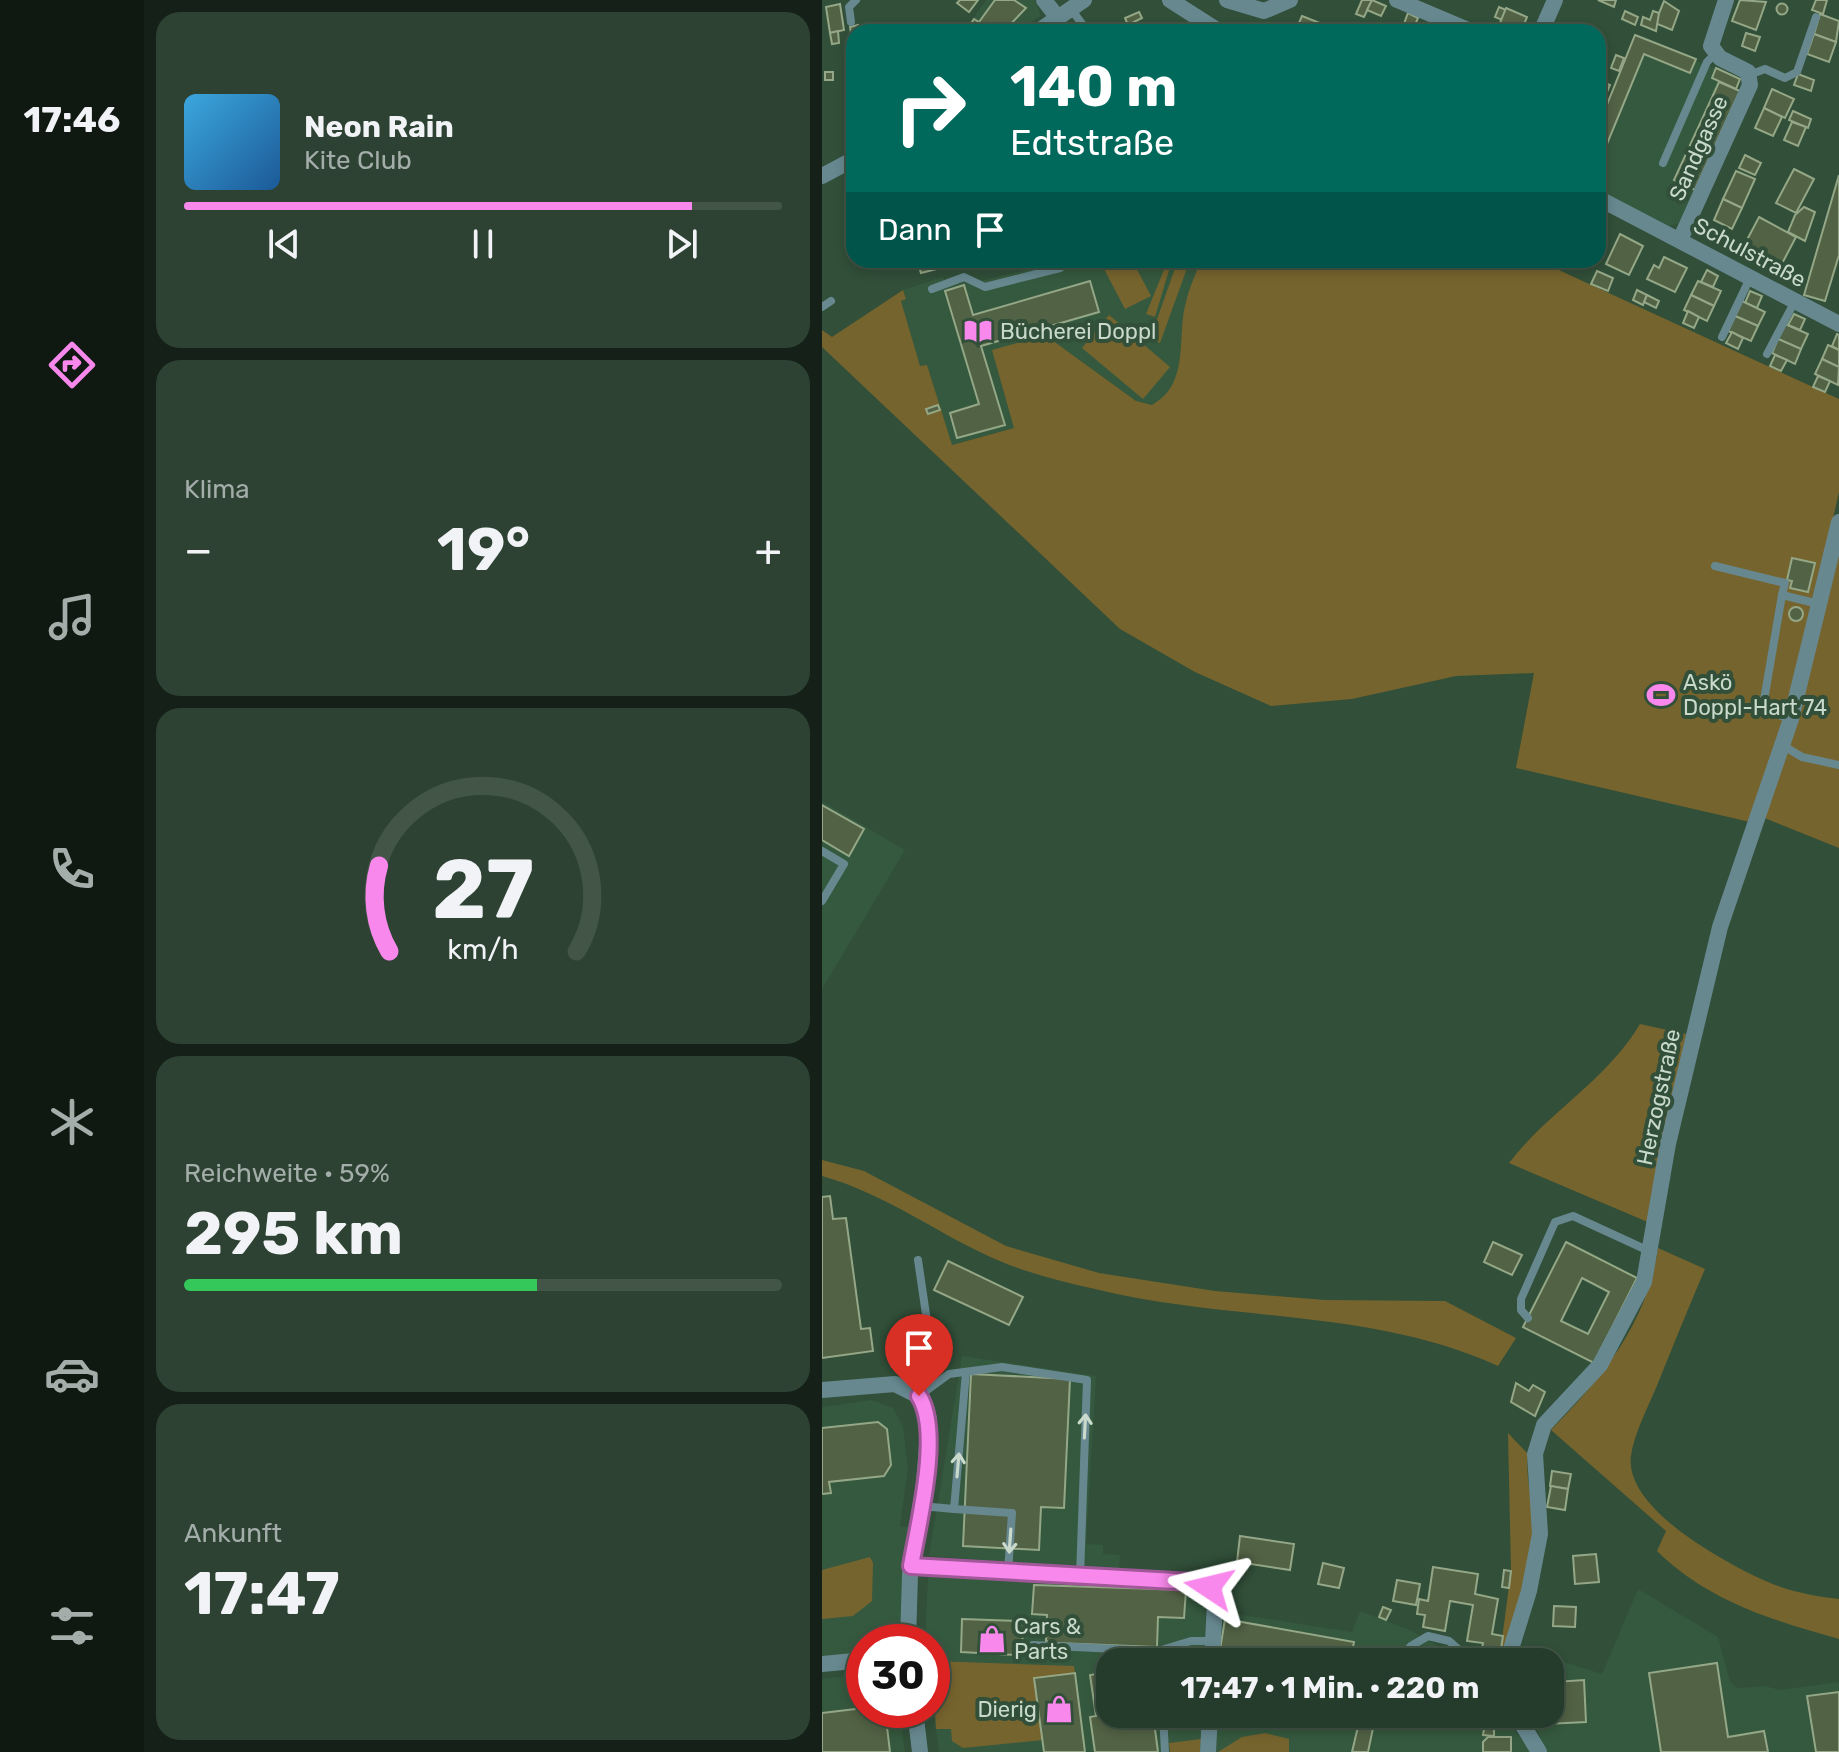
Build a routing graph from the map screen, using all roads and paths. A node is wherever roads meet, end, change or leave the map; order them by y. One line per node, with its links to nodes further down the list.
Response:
1 (856, 0): 11 (lane)
2 (1044, 0): 9 (street)
3 (1170, 0): 13 (street)
4 (1227, 0): 5 (street)
5 (1290, 0)
6 (1397, 0): 14 (street)
7 (1555, 0): 15 (street)
8 (1726, 0): 16 (street)
9 (1071, 9): 12 (street)
10 (1816, 17): 17 (lane)
11 (851, 22)
12 (1049, 24)
13 (1208, 24)
14 (1454, 24)
15 (1544, 24)
16 (1715, 54): 17 (street, Sandgasse); 19 (lane)
17 (1749, 75): 22 (street, Sandgasse)
18 (846, 163): 20 (street)
19 (1663, 163)
20 (822, 176)
21 (1606, 202): 22 (street, Schulstraße)
22 (1680, 240): 24 (street, Schulstraße)
23 (1060, 268): 25 (lane)
24 (1750, 277): 27 (street, Schulstraße); 30 (lane)
25 (932, 289)
26 (831, 301): 28 (lane)
27 (1795, 301): 29 (street, Schulstraße); 31 (lane)
28 (822, 307)
29 (1839, 324)
30 (1722, 337)
31 (1767, 354)
32 (1839, 522): 35 (street, Herzogstraße)
33 (1715, 566): 34 (lane)
34 (1782, 595): 35 (lane); 36 (lane)
35 (1819, 604): 36 (street, Herzogstraße)
36 (1791, 719): 37 (street, Herzogstraße)
37 (1782, 745): 38 (lane); 41 (street, Herzogstraße)
38 (1839, 765)
39 (822, 851): 40 (lane)
40 (822, 901)
41 (1650, 1252): 43 (lane); 58 (street, Herzogstraße)
42 (918, 1260): 46 (lane)
43 (1528, 1318)
44 (966, 1372): 46 (lane); 48 (lane, one-way to 44); 51 (lane, one-way to 44)
45 (822, 1390): 46 (street)
46 (913, 1392): 47 (street)
47 (921, 1506): 48 (lane); 49 (street)
48 (954, 1509): 50 (lane, one-way to 50)
49 (911, 1566): 50 (street); 52 (street)
50 (1008, 1572): 51 (street)
51 (1080, 1576): 53 (street)
52 (909, 1624)
53 (1213, 1641): 54 (lane); 55 (street)
54 (1033, 1645)
55 (1213, 1648)
56 (1409, 1648): 57 (lane)
57 (1457, 1648)
58 (1511, 1648)
59 (846, 1662): 60 (street)
60 (822, 1664)
61 (917, 1728): 65 (street)
62 (1164, 1728): 66 (lane)
63 (1209, 1728): 67 (street)
64 (1524, 1728): 68 (street)
65 (920, 1752)
66 (1165, 1752)
67 (1208, 1752)
68 (1539, 1752)

